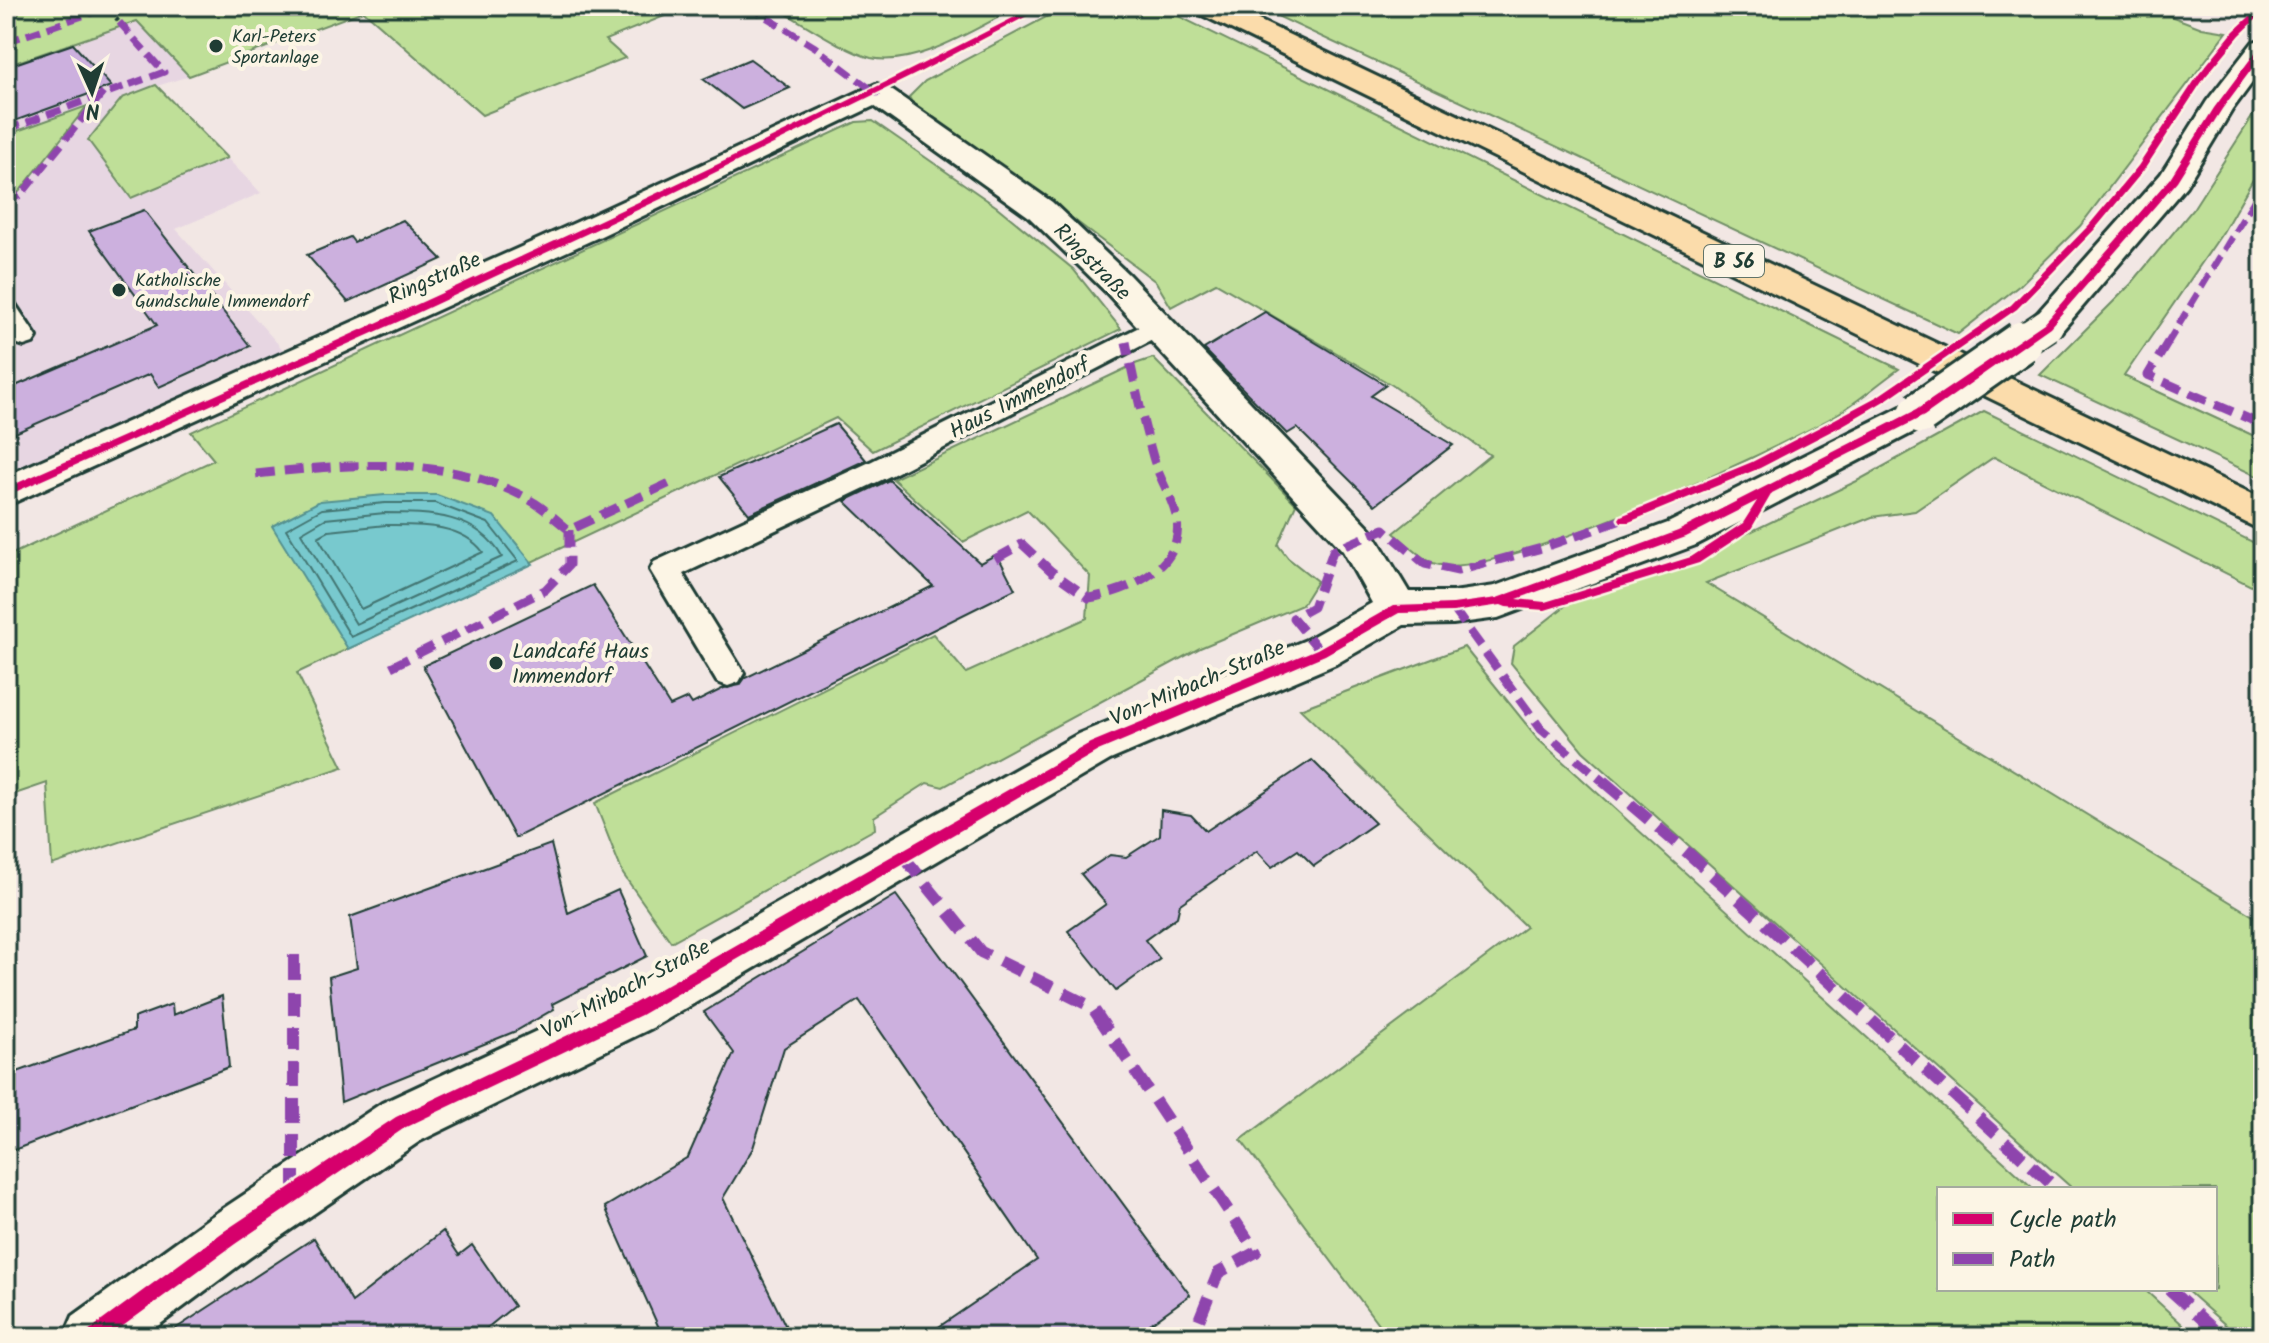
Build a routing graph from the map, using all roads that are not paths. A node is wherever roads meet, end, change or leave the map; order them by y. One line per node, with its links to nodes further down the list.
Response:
1 (1206, 6): 7 (main road, B 56)
2 (2263, 48): 8 (street, Von-Mirbach-Straße, bridge)
3 (6, 310): 5 (lane)
4 (1157, 327): 6 (street, Ringstraße); 8 (street, Ringstraße); 9 (lane, Haus Immendorf)
5 (24, 337)
6 (6, 492)
7 (2263, 516)
8 (1397, 609): 10 (street, Von-Mirbach-Straße)
9 (728, 673)
10 (94, 1337)

